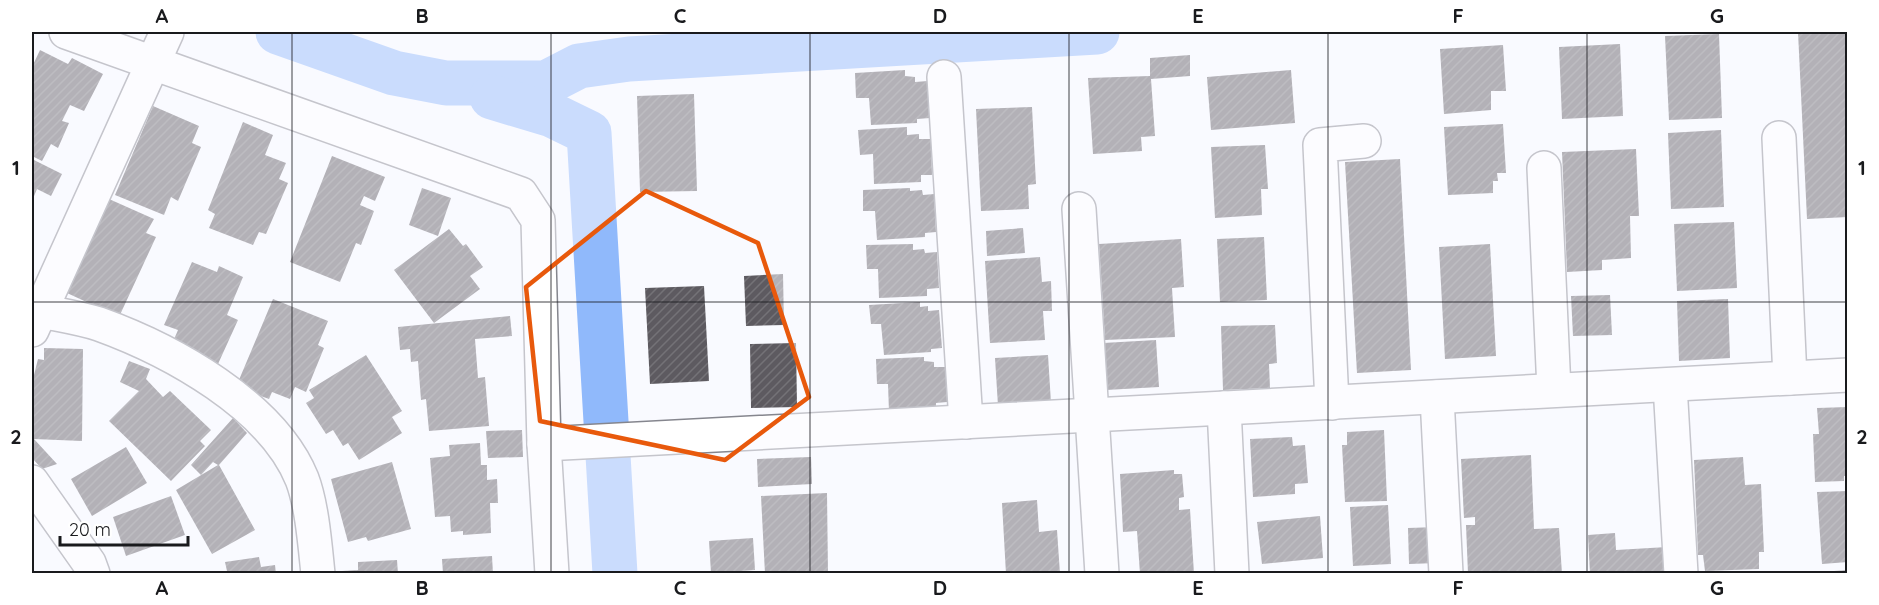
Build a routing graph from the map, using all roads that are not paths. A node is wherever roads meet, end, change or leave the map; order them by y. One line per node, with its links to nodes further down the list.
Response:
1 (66, 32): 2 (street)
2 (162, 43): 8 (street); 18 (street)
3 (944, 77): 17 (street)
4 (1779, 138): 10 (street)
5 (1364, 141): 14 (street)
6 (1544, 168): 12 (street)
7 (1079, 209): 16 (street)
8 (36, 321): 21 (street)
9 (1848, 375): 10 (street)
10 (1790, 378): 11 (street)
11 (1670, 384): 12 (street); 26 (street)
12 (1554, 390): 13 (street)
13 (1437, 397): 14 (street); 25 (street)
14 (1332, 403): 15 (street)
15 (1224, 408): 16 (street); 24 (street)
16 (1092, 415): 17 (street); 23 (street)
17 (966, 422): 18 (street)
18 (544, 444): 22 (street)
19 (32, 482): 20 (street)
20 (93, 573)
21 (318, 573)
22 (552, 573)
23 (1102, 573)
24 (1232, 573)
25 (1446, 573)
26 (1681, 573)

